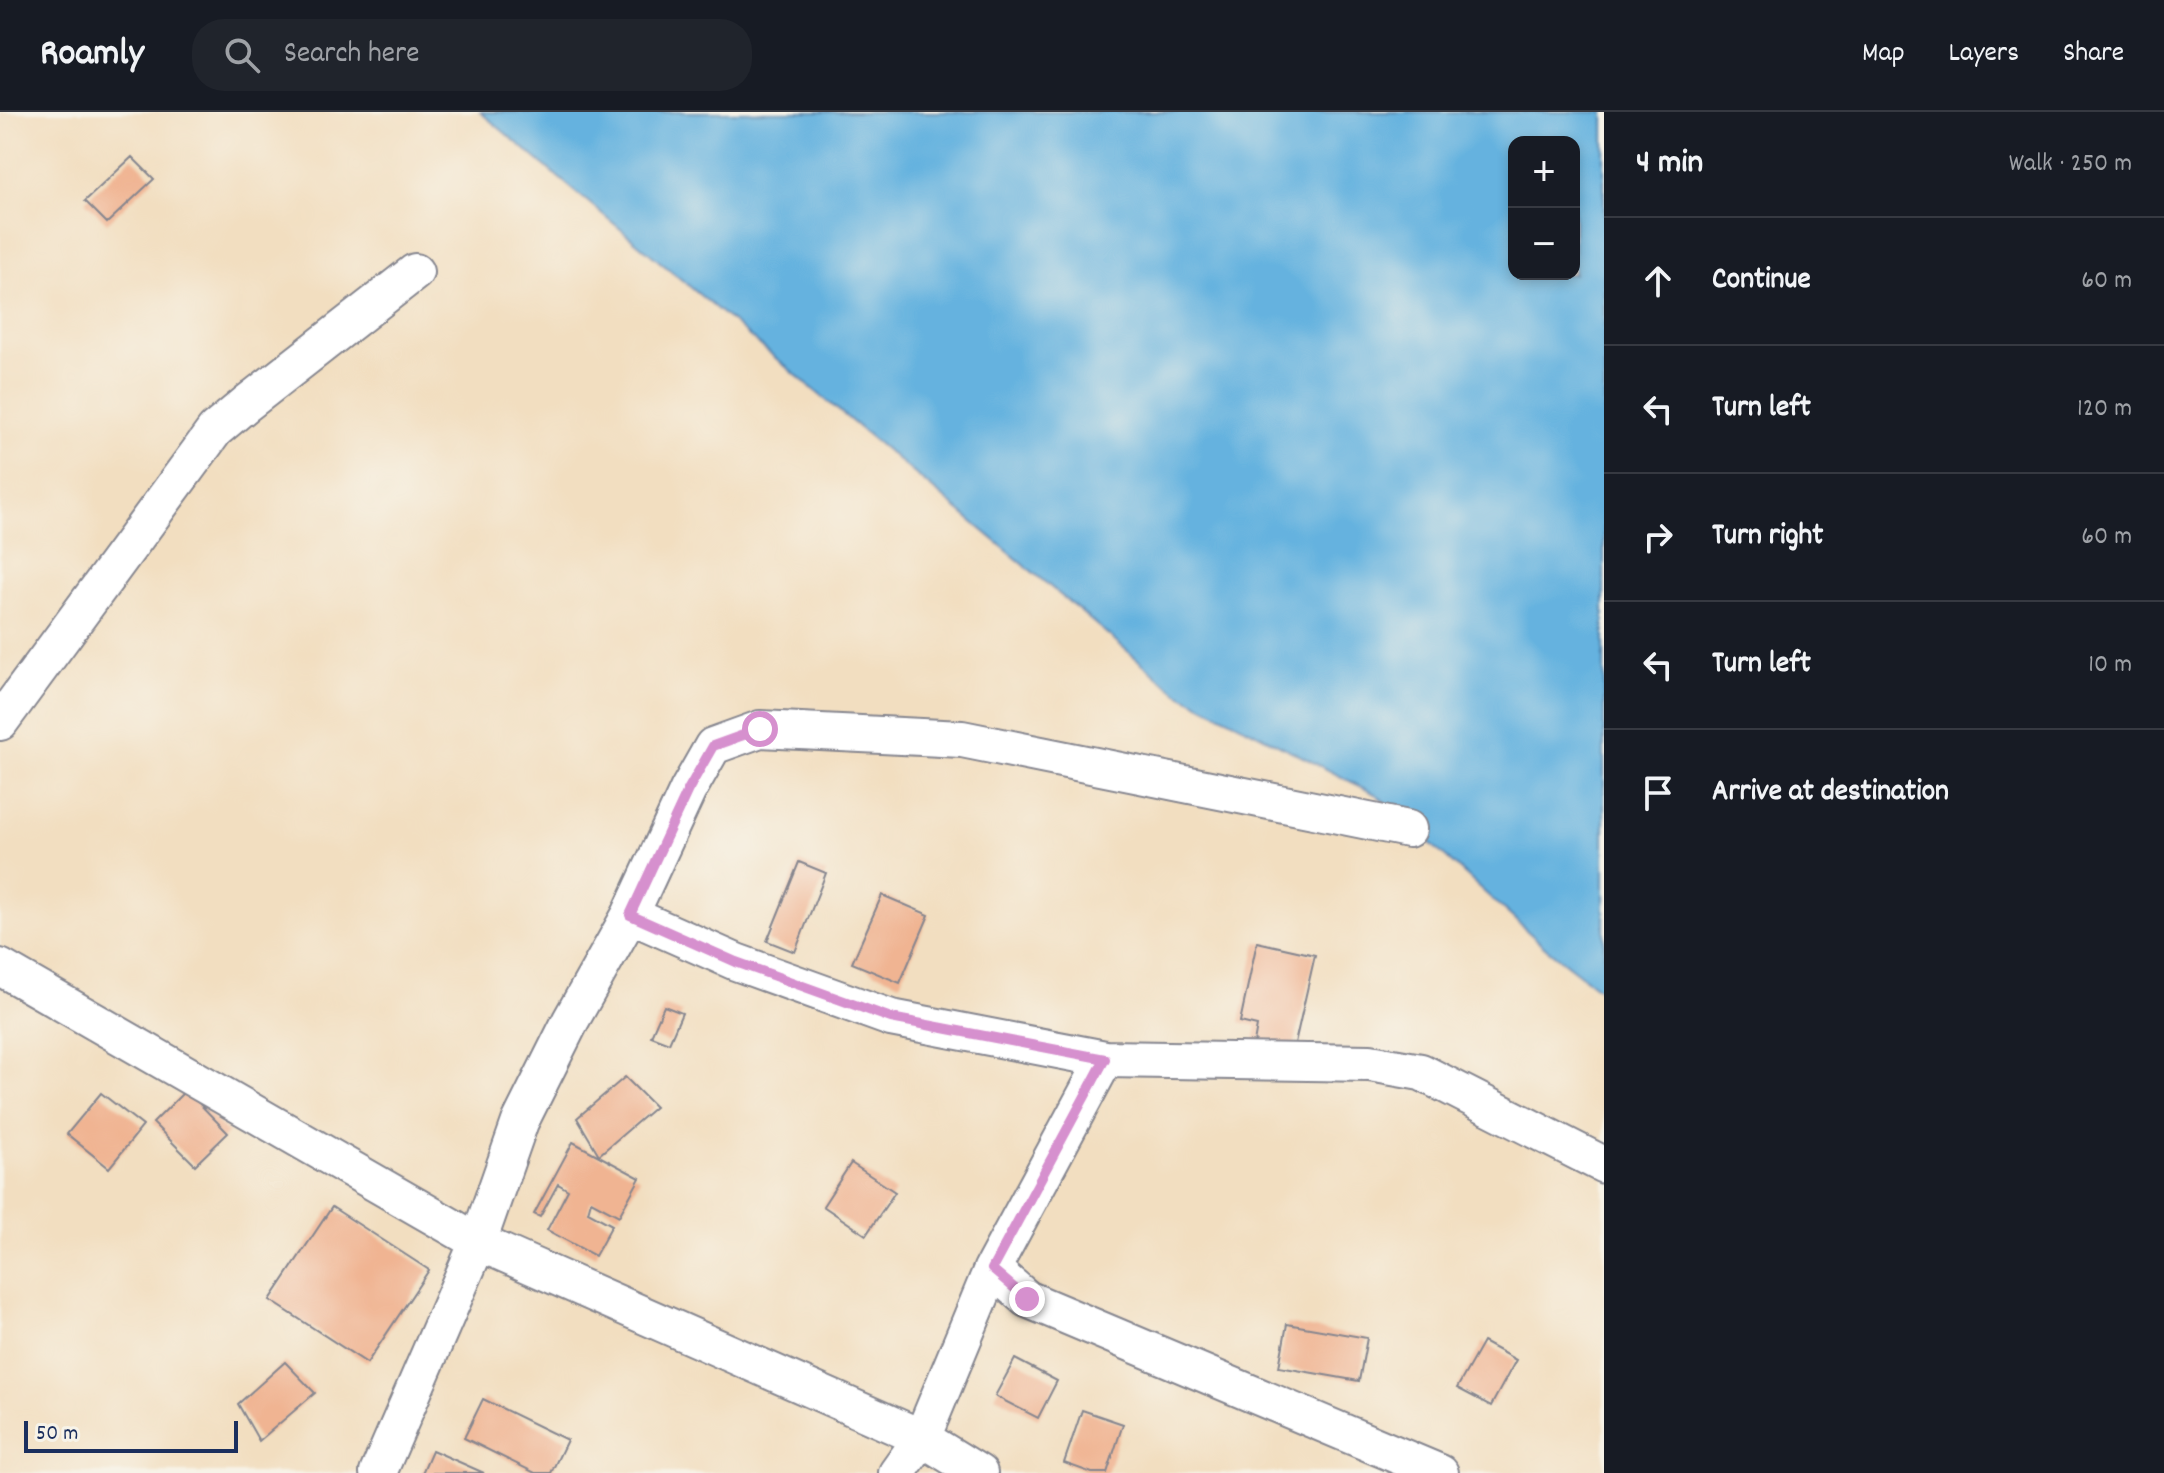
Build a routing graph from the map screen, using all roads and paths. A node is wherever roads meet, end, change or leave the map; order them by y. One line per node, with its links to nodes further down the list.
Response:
1 (415, 272): 2 (street)
2 (0, 722)
3 (1408, 829): 4 (street)
4 (630, 915): 6 (street); 8 (street)
5 (0, 967): 8 (street)
6 (1105, 1059): 7 (street); 9 (street)
7 (1604, 1165)
8 (478, 1242): 10 (street); 11 (street)
9 (992, 1269): 10 (street); 14 (street)
10 (922, 1438): 12 (street); 13 (street)
11 (378, 1473)
12 (897, 1473)
13 (979, 1473)
14 (1440, 1473)

